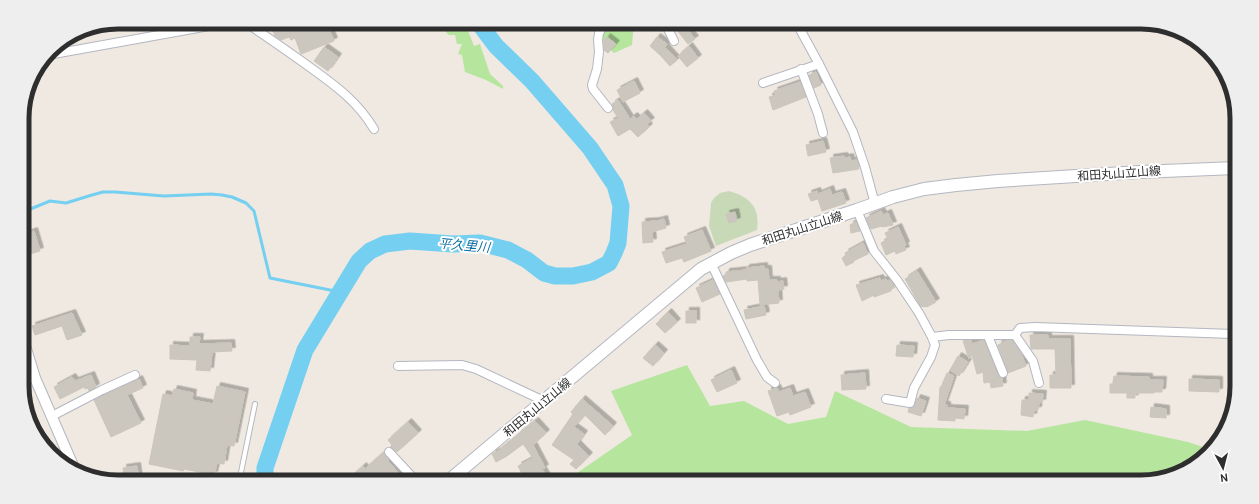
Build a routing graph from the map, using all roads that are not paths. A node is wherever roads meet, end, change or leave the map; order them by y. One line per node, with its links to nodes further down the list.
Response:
1 (192, 29): 8 (street)
2 (261, 29): 6 (lane)
3 (601, 29): 12 (street)
4 (668, 29): 7 (street)
5 (800, 29): 9 (street)
6 (258, 30): 13 (street)
7 (674, 41)
8 (57, 53)
9 (819, 64): 10 (street); 16 (street)
10 (802, 69): 11 (street); 14 (street)
11 (763, 83)
12 (608, 108)
13 (374, 129)
14 (823, 133)
15 (1230, 168): 16 (main road, 和田丸山立山線)
16 (875, 204): 17 (main road, 和田丸山立山線)
17 (857, 210): 18 (main road, 和田丸山立山線); 22 (street)
18 (711, 263): 27 (street); 30 (main road, 和田丸山立山線)
19 (1230, 334): 20 (street)
20 (1015, 335): 21 (street); 28 (street)
21 (988, 336): 22 (street); 25 (street)
22 (932, 337): 29 (street)
23 (29, 357): 32 (street)
24 (398, 366): 30 (street)
25 (1003, 373)
26 (135, 375): 32 (street)
27 (775, 383)
28 (1039, 383)
29 (886, 399)
30 (544, 401): 37 (main road, 和田丸山立山線)
31 (255, 404): 35 (lane)
32 (52, 416): 34 (street)
33 (389, 452): 36 (street)
34 (71, 461)
35 (240, 475)
36 (411, 475)
37 (455, 475)

